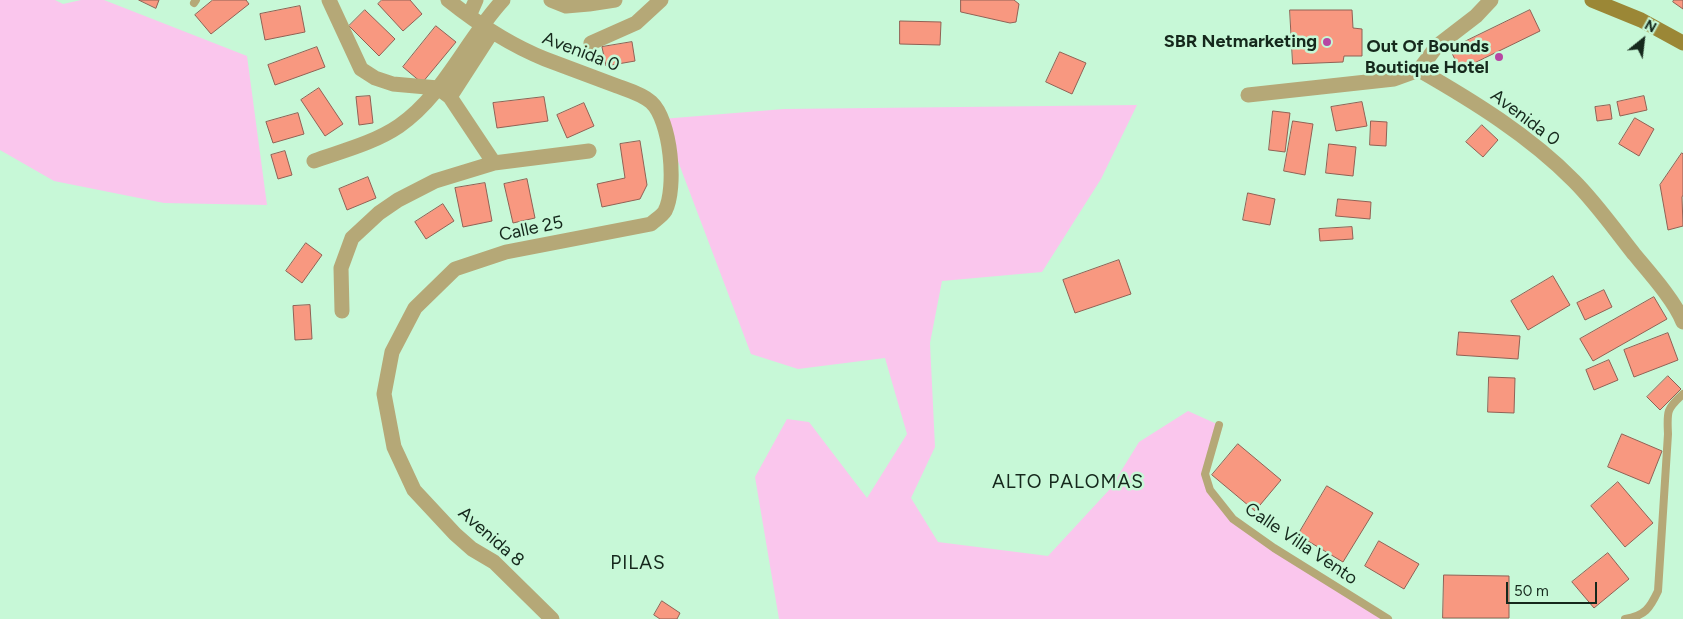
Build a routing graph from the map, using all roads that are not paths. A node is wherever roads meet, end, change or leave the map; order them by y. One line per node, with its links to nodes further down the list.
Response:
1 (329, 0): 14 (street)
2 (448, 0): 10 (street, Avenida 0)
3 (476, 0): 10 (street)
4 (503, 0): 10 (street)
5 (551, 0): 6 (street)
6 (615, 0)
7 (661, 0): 11 (street)
8 (1491, 0): 13 (street)
9 (1592, 0): 12 (main road)
10 (481, 25): 14 (street); 16 (street, Avenida 0)
11 (591, 43)
12 (1683, 43)
13 (1419, 70): 15 (street); 21 (street, Avenida 0)
14 (444, 93): 18 (street); 19 (street)
15 (1248, 95)
16 (662, 118): 22 (street, Calle 25)
17 (589, 151): 19 (street)
18 (314, 161)
19 (494, 163): 20 (street)
20 (342, 311)
21 (1683, 322)
22 (384, 394): 25 (street, Avenida 8)
23 (1683, 394): 27 (lane)
24 (1220, 425): 26 (lane, Calle Villa Vento)
25 (552, 619)
26 (1388, 619)
27 (1625, 619)

